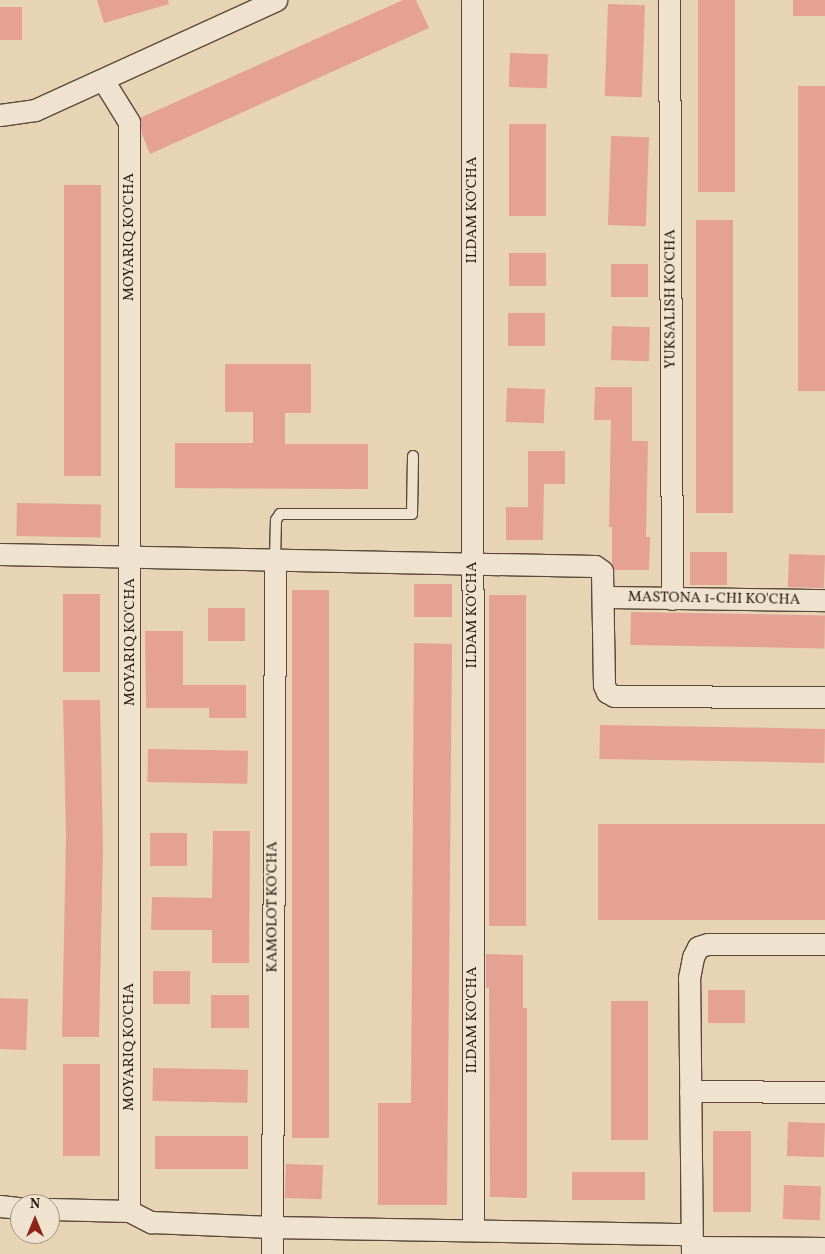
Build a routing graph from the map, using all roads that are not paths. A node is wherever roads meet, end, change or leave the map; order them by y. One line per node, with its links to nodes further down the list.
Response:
1 (276, 0): 4 (street)
2 (472, 0): 10 (street, ILDAM KO'CHA)
3 (669, 0): 12 (street, YUKSALISH KO'CHA)
4 (103, 80): 5 (street); 8 (street, MOYARIQ KO'CHA)
5 (0, 115)
6 (413, 456): 9 (lane)
7 (0, 554): 8 (street)
8 (131, 557): 9 (street); 19 (street, MOYARIQ KO'CHA)
9 (275, 560): 10 (street); 21 (street, KAMOLOT KO'CHA)
10 (473, 561): 11 (street); 20 (street, ILDAM KO'CHA)
11 (603, 597): 12 (street, MASTONA 1-CHI KO'CHA); 14 (street)
12 (672, 599): 13 (street, MASTONA 1-CHI KO'CHA)
13 (825, 600)
14 (825, 697)
15 (825, 944): 16 (street)
16 (690, 1091): 17 (street); 22 (street)
17 (825, 1092)
18 (60, 1209): 19 (street)
19 (130, 1211): 21 (street)
20 (473, 1230): 21 (street); 22 (street)
21 (272, 1240)
22 (691, 1245): 23 (street)
23 (825, 1248)

